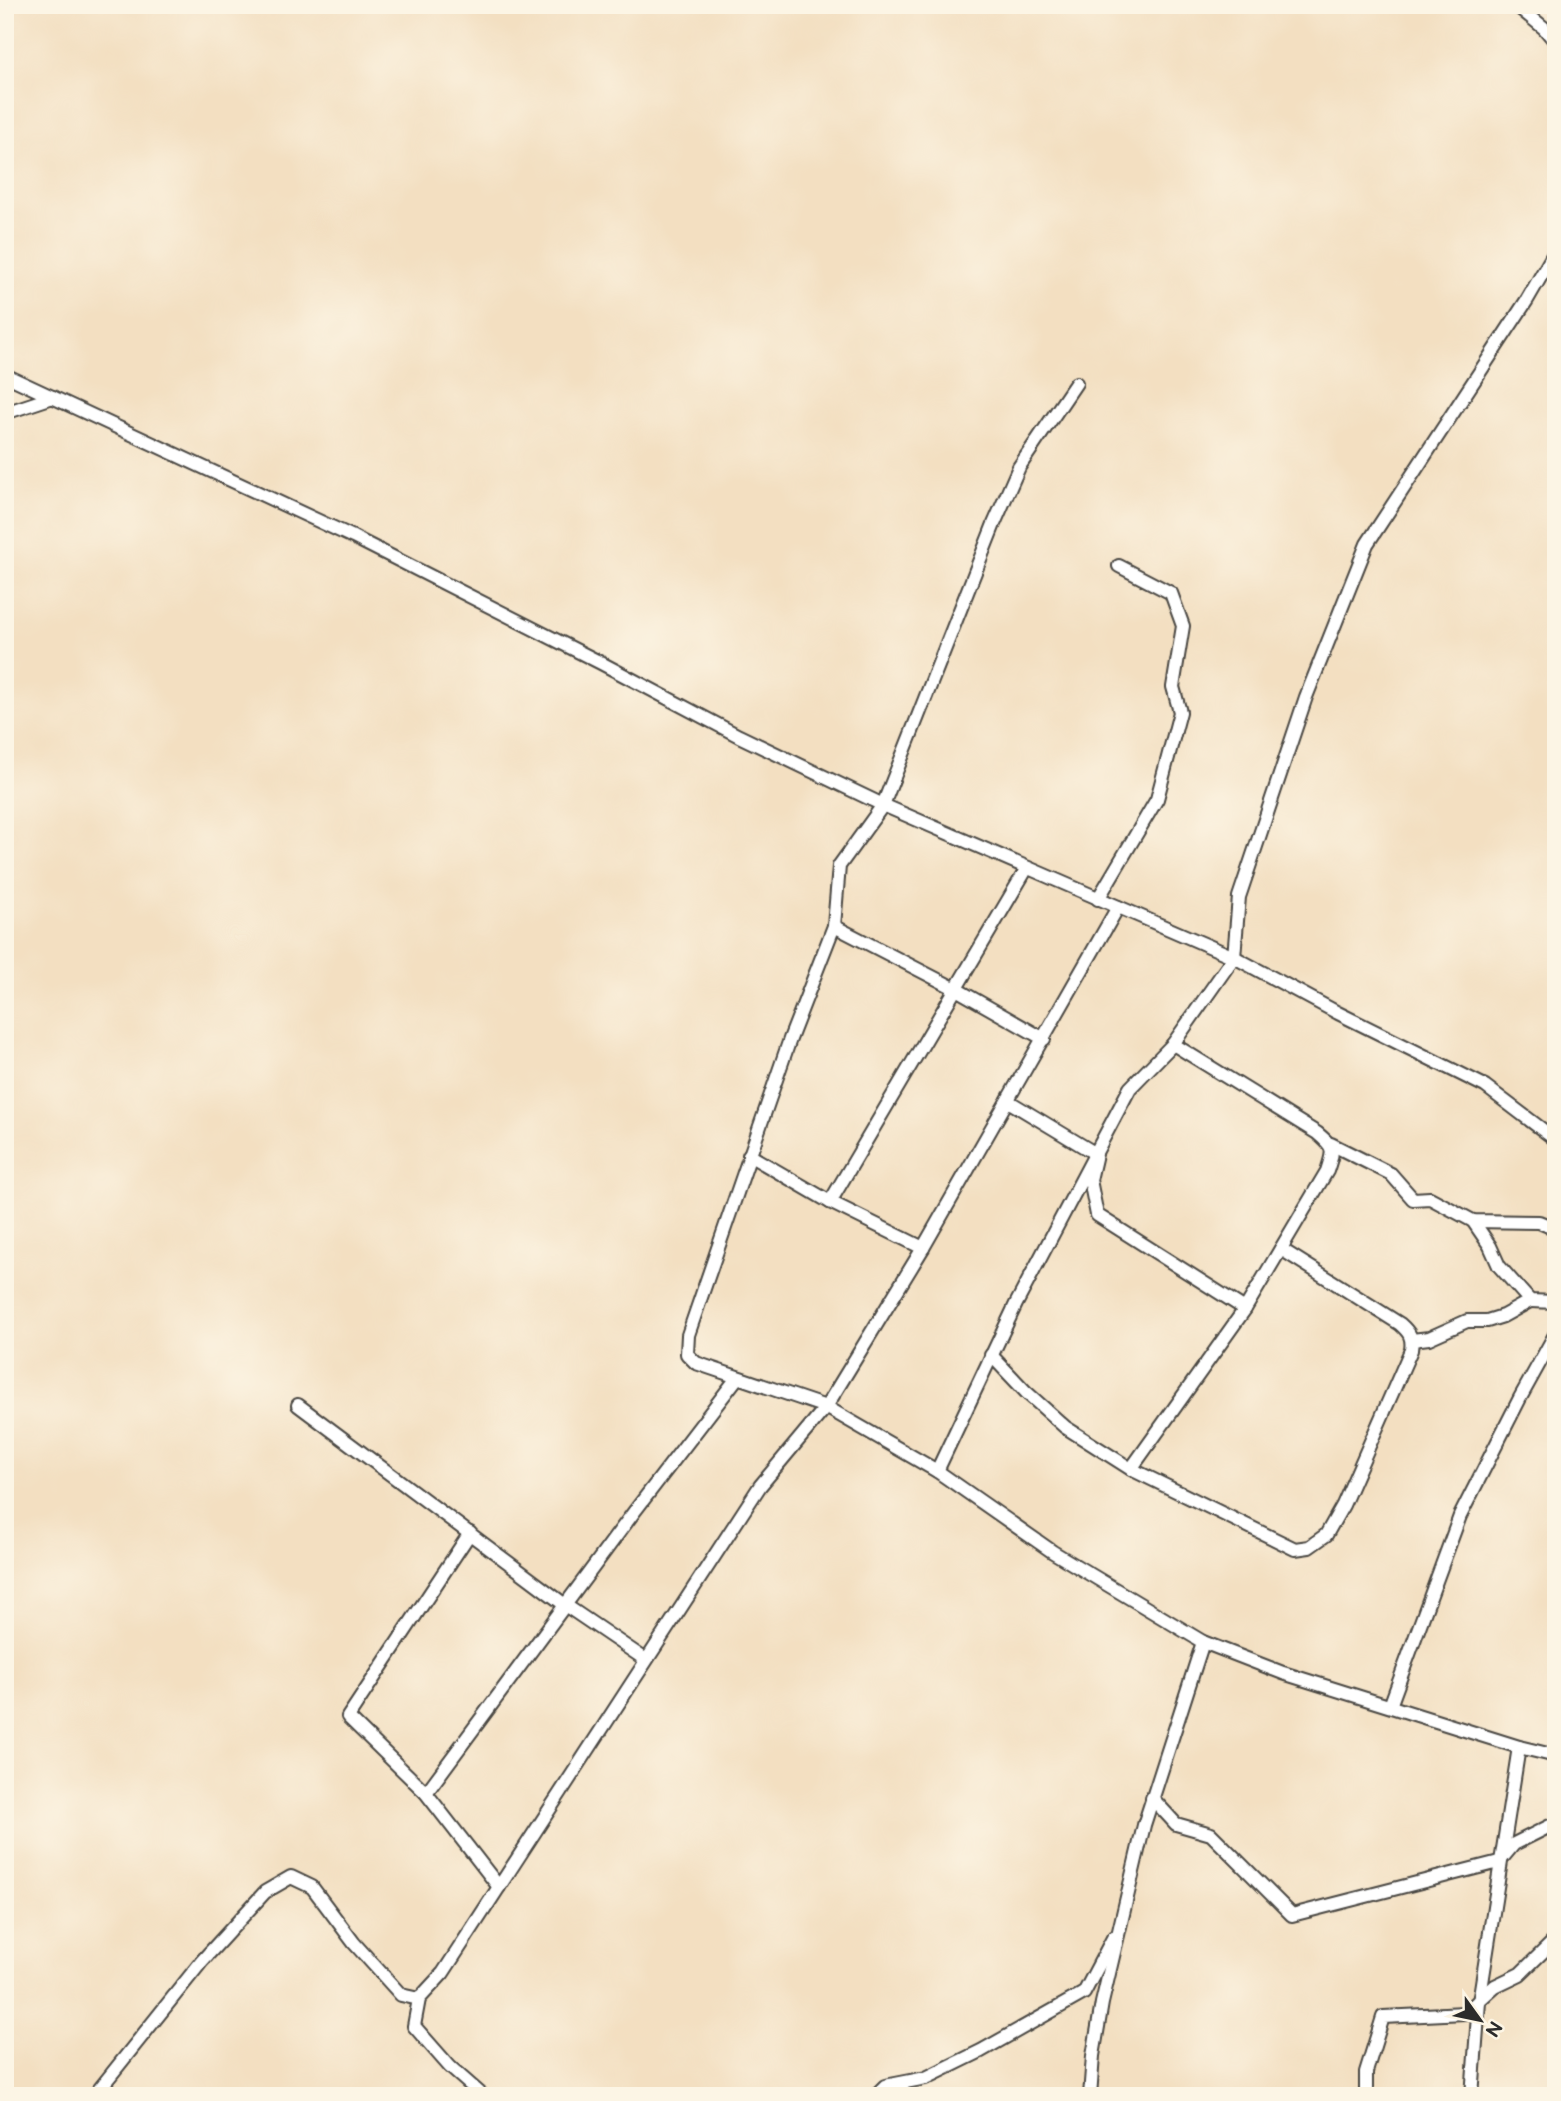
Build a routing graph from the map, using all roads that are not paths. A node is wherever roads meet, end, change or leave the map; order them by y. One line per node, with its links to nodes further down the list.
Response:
1 (1516, 5): 2 (street)
2 (1556, 42)
3 (1556, 250): 14 (street)
4 (5, 375): 6 (street)
5 (1076, 383): 9 (street)
6 (53, 397): 7 (street); 9 (street)
7 (5, 413)
8 (1119, 566): 11 (street)
9 (883, 805): 10 (street); 13 (street)
10 (1027, 868): 11 (street); 15 (street)
11 (1098, 899): 12 (street)
12 (1118, 907): 14 (street); 16 (street)
13 (834, 926): 15 (street); 22 (street)
14 (1234, 957): 17 (street); 19 (street)
15 (956, 989): 16 (street); 23 (street)
16 (1044, 1039): 18 (street)
17 (1173, 1044): 20 (street); 21 (street)
18 (1008, 1101): 21 (street); 26 (street)
19 (1556, 1140)
20 (1331, 1144): 24 (street); 27 (street)
21 (1096, 1154): 30 (street); 33 (street)
22 (750, 1155): 23 (street); 34 (street)
23 (831, 1202): 26 (street)
24 (1473, 1221): 25 (street); 28 (street)
25 (1556, 1229)
26 (923, 1248): 36 (street)
27 (1281, 1249): 30 (street); 32 (street)
28 (1530, 1301): 29 (street); 32 (street)
29 (1556, 1302)
30 (1245, 1309): 37 (street)
31 (1556, 1333): 43 (street)
32 (1412, 1340): 37 (street)
33 (991, 1355): 37 (street); 38 (street)
34 (737, 1378): 36 (street); 40 (street)
35 (298, 1405): 39 (street)
36 (826, 1407): 38 (street); 42 (street)
37 (1131, 1469)
38 (937, 1471): 41 (street)
39 (470, 1533): 40 (street); 46 (street)
40 (565, 1605): 42 (street); 46 (street)
41 (1203, 1642): 43 (street); 47 (street)
42 (646, 1660): 50 (street)
43 (1390, 1706): 44 (street)
44 (1519, 1748): 45 (street); 49 (street)
45 (1556, 1756)
46 (426, 1793): 50 (street)
47 (1153, 1798): 49 (street); 51 (street)
48 (1556, 1823): 49 (street)
49 (1499, 1862): 54 (street)
50 (499, 1887): 53 (street)
51 (1121, 1924): 57 (street); 58 (street)
52 (1556, 1939): 54 (street)
53 (419, 1999): 55 (street); 56 (street)
54 (1479, 2002): 59 (street); 60 (street)
55 (94, 2096)
56 (483, 2096)
57 (875, 2096)
58 (1090, 2096)
59 (1366, 2096)
60 (1472, 2096)

